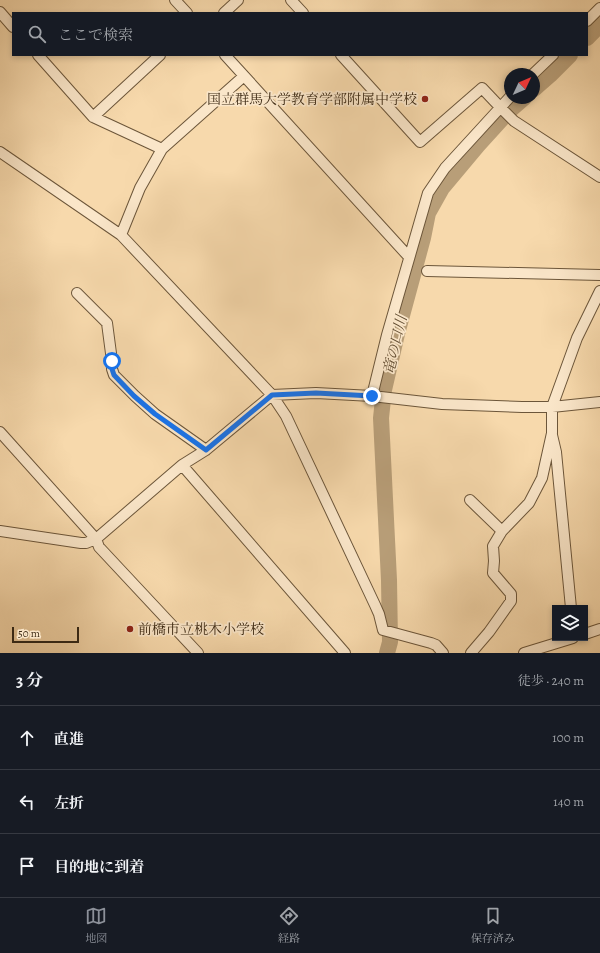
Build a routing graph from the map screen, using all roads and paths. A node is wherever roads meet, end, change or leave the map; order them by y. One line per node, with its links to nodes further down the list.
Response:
1 (175, 0): 6 (street)
2 (238, 0): 7 (street)
3 (291, 0): 8 (street)
4 (600, 8): 9 (street)
5 (0, 12): 10 (street)
6 (186, 12)
7 (225, 12)
8 (302, 12)
9 (588, 20)
10 (12, 26)
11 (39, 56): 20 (street)
12 (159, 56): 20 (street)
13 (226, 56): 17 (street)
14 (342, 56): 19 (street)
15 (552, 56): 16 (street)
16 (540, 68)
17 (244, 76): 21 (street); 25 (street)
18 (504, 104): 19 (street)
19 (501, 108): 23 (street); 25 (street)
20 (93, 117): 21 (street)
21 (162, 149): 24 (street)
22 (0, 152): 24 (street)
23 (600, 177)
24 (121, 235): 30 (street)
25 (409, 257): 31 (street)
26 (427, 271): 27 (street)
27 (600, 275)
28 (600, 291): 33 (street)
29 (78, 293): 36 (street)
30 (272, 395): 31 (street); 36 (street); 48 (street)
31 (372, 396): 33 (street)
32 (600, 402): 33 (street)
33 (552, 407): 35 (street)
34 (0, 432): 41 (street)
35 (552, 433): 40 (street); 42 (street)
36 (206, 450): 37 (street)
37 (182, 465): 41 (street); 47 (street)
38 (470, 500): 40 (street)
39 (0, 531): 41 (street)
40 (502, 531): 49 (street)
41 (96, 539): 46 (street)
42 (571, 605)
43 (600, 629): 44 (street)
44 (588, 633)
45 (563, 641): 50 (street)
46 (198, 653)
47 (345, 653)
48 (442, 653)
49 (471, 653)
50 (524, 653)

